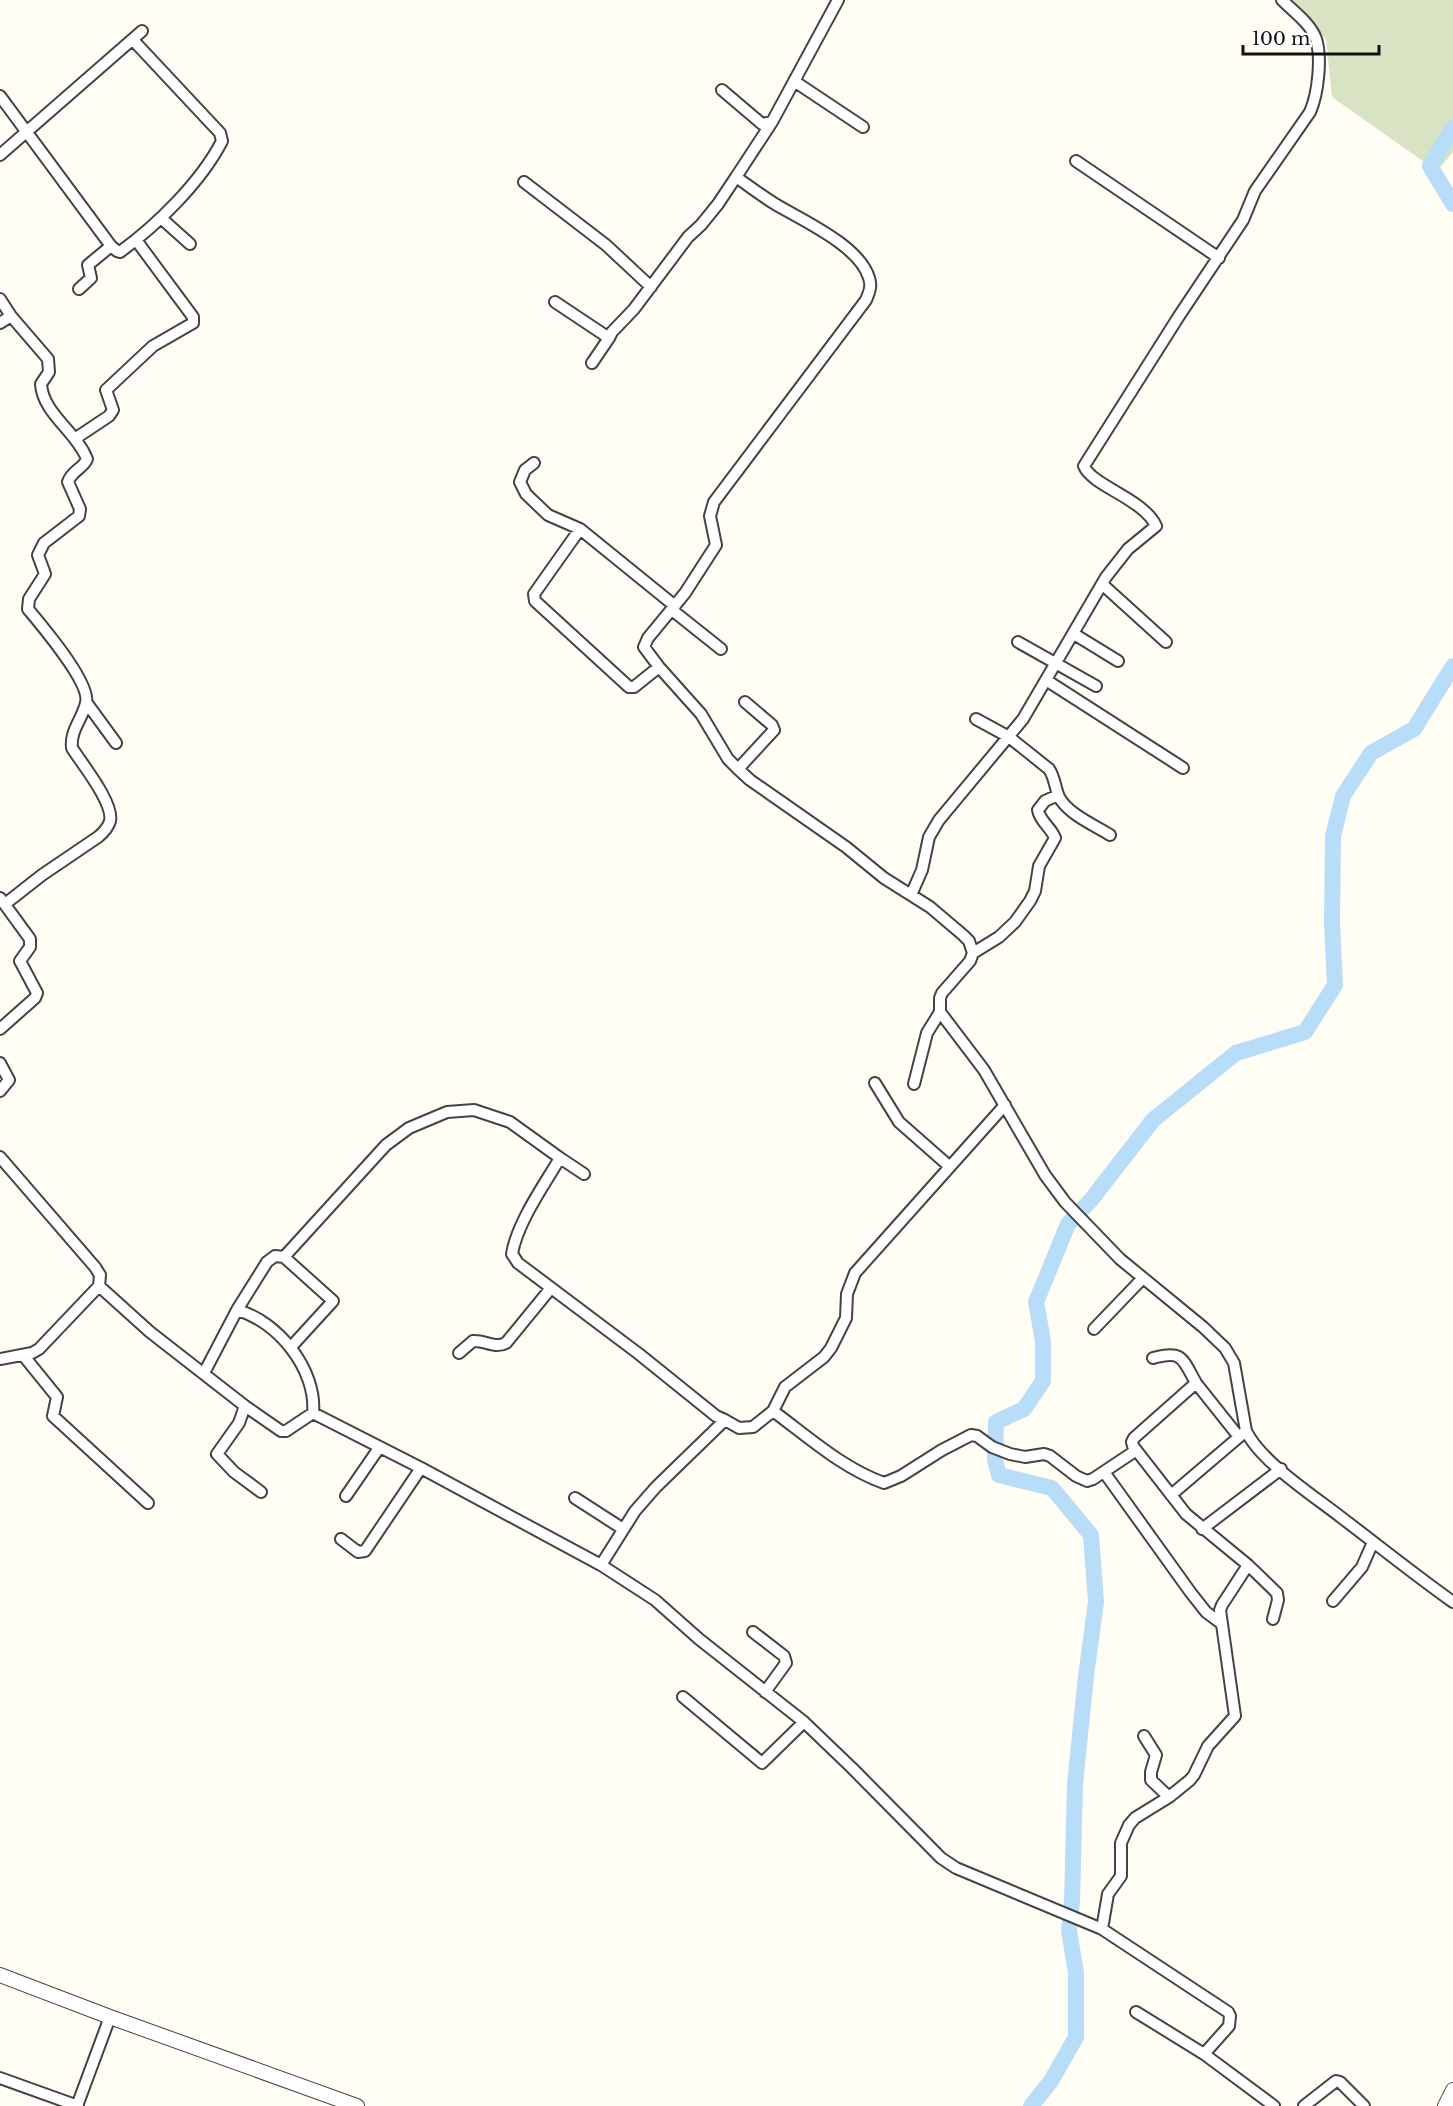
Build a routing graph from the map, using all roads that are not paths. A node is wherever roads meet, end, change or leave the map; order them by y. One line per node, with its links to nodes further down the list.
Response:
1 (838, 0): 5 (street)
2 (1282, 0): 19 (street)
3 (142, 31): 4 (street)
4 (133, 40): 10 (street); 15 (street)
5 (794, 81): 8 (street); 9 (street)
6 (722, 90): 8 (street)
7 (0, 96): 10 (street)
8 (772, 122): 13 (street)
9 (863, 127)
10 (27, 132): 11 (street); 18 (street)
11 (0, 155)
12 (1076, 160): 19 (street)
13 (736, 177): 20 (street); 32 (street)
14 (524, 182): 20 (street)
15 (161, 218): 16 (street); 17 (street)
16 (136, 240): 18 (street); 28 (street)
17 (190, 243)
18 (111, 246): 21 (street)
19 (1219, 258): 31 (street)
20 (651, 287): 26 (street)
21 (79, 289)
22 (0, 299): 24 (street)
23 (555, 302): 26 (street)
24 (11, 316): 25 (street); 28 (street)
25 (0, 323)
26 (609, 338): 27 (street)
27 (592, 363)
28 (76, 438): 42 (street)
29 (534, 463): 30 (street)
30 (580, 529): 32 (street); 39 (street)
31 (1102, 584): 33 (street); 35 (street)
32 (674, 608): 36 (street); 39 (street)
33 (1074, 634): 37 (street); 38 (street)
34 (1018, 642): 38 (street)
35 (1166, 642)
36 (722, 650)
37 (1118, 661)
38 (1055, 663): 40 (street); 41 (street)
39 (659, 667): 48 (street)
40 (1046, 680): 45 (street); 47 (street)
41 (1096, 687)
42 (87, 702): 46 (street); 52 (street)
43 (746, 702): 48 (street)
44 (976, 719): 45 (street)
45 (1009, 737): 49 (street); 51 (street)
46 (116, 743)
47 (1183, 768)
48 (738, 770): 51 (street)
49 (1058, 795): 50 (street); 53 (street)
50 (1110, 835)
51 (911, 895): 53 (street)
52 (2, 901): 55 (street)
53 (974, 953): 54 (street)
54 (940, 1012): 58 (street); 60 (street)
55 (0, 1029)
56 (0, 1063): 59 (street)
57 (875, 1083): 63 (street)
58 (914, 1084)
59 (0, 1091)
60 (1005, 1105): 63 (street); 66 (street)
61 (0, 1157): 67 (street)
62 (560, 1158): 64 (street); 65 (street); 68 (street)
63 (949, 1166): 79 (street)
64 (584, 1173)
65 (284, 1257): 69 (street); 71 (street)
66 (1142, 1279): 70 (street); 82 (street)
67 (99, 1286): 73 (street); 76 (street)
68 (551, 1288): 72 (street); 81 (street)
69 (237, 1310): 71 (street); 76 (street)
70 (1094, 1329)
71 (291, 1347): 80 (street)
72 (459, 1353)
73 (23, 1355): 75 (street); 92 (street)
74 (1153, 1358): 77 (street)
75 (0, 1359)
76 (204, 1373): 78 (street)
77 (1196, 1383): 82 (street); 84 (street)
78 (245, 1406): 80 (street); 88 (street)
79 (772, 1411): 81 (street); 87 (street)
80 (313, 1413): 83 (street)
81 (725, 1420): 93 (street)
82 (1243, 1434): 86 (street); 89 (street)
83 (380, 1448): 85 (street); 90 (street)
84 (1136, 1451): 87 (street); 89 (street)
85 (421, 1468): 95 (street); 97 (street)
86 (1281, 1469): 94 (street); 96 (street)
87 (1104, 1472): 102 (street)
88 (261, 1492)
89 (1171, 1495): 94 (street)
90 (346, 1496)
91 (575, 1498): 93 (street)
92 (148, 1503)
93 (623, 1529): 97 (street)
94 (1202, 1529): 98 (street)
95 (341, 1539)
96 (1373, 1542): 99 (street); 100 (street)
97 (601, 1565): 104 (street)
98 (1248, 1565): 101 (street); 102 (street)
99 (1333, 1601)
100 (1453, 1602)
101 (1273, 1619)
102 (1222, 1624): 108 (street)
103 (753, 1632): 104 (street)
104 (765, 1692): 106 (street)
105 (683, 1697): 106 (street)
106 (804, 1722): 109 (street)
107 (1144, 1736): 108 (street)
108 (1168, 1797): 109 (street)
109 (1102, 1929): 113 (street)
110 (0, 1975): 112 (street)
111 (1136, 2012): 113 (street)
112 (110, 2017): 116 (street); 117 (street)
113 (1204, 2054): 118 (street)
114 (0, 2078): 116 (street)
115 (1453, 2090): 121 (street)
116 (78, 2106)
117 (357, 2106)
118 (1274, 2106)
119 (1304, 2106): 120 (street)
120 (1364, 2106)
121 (1445, 2106)

